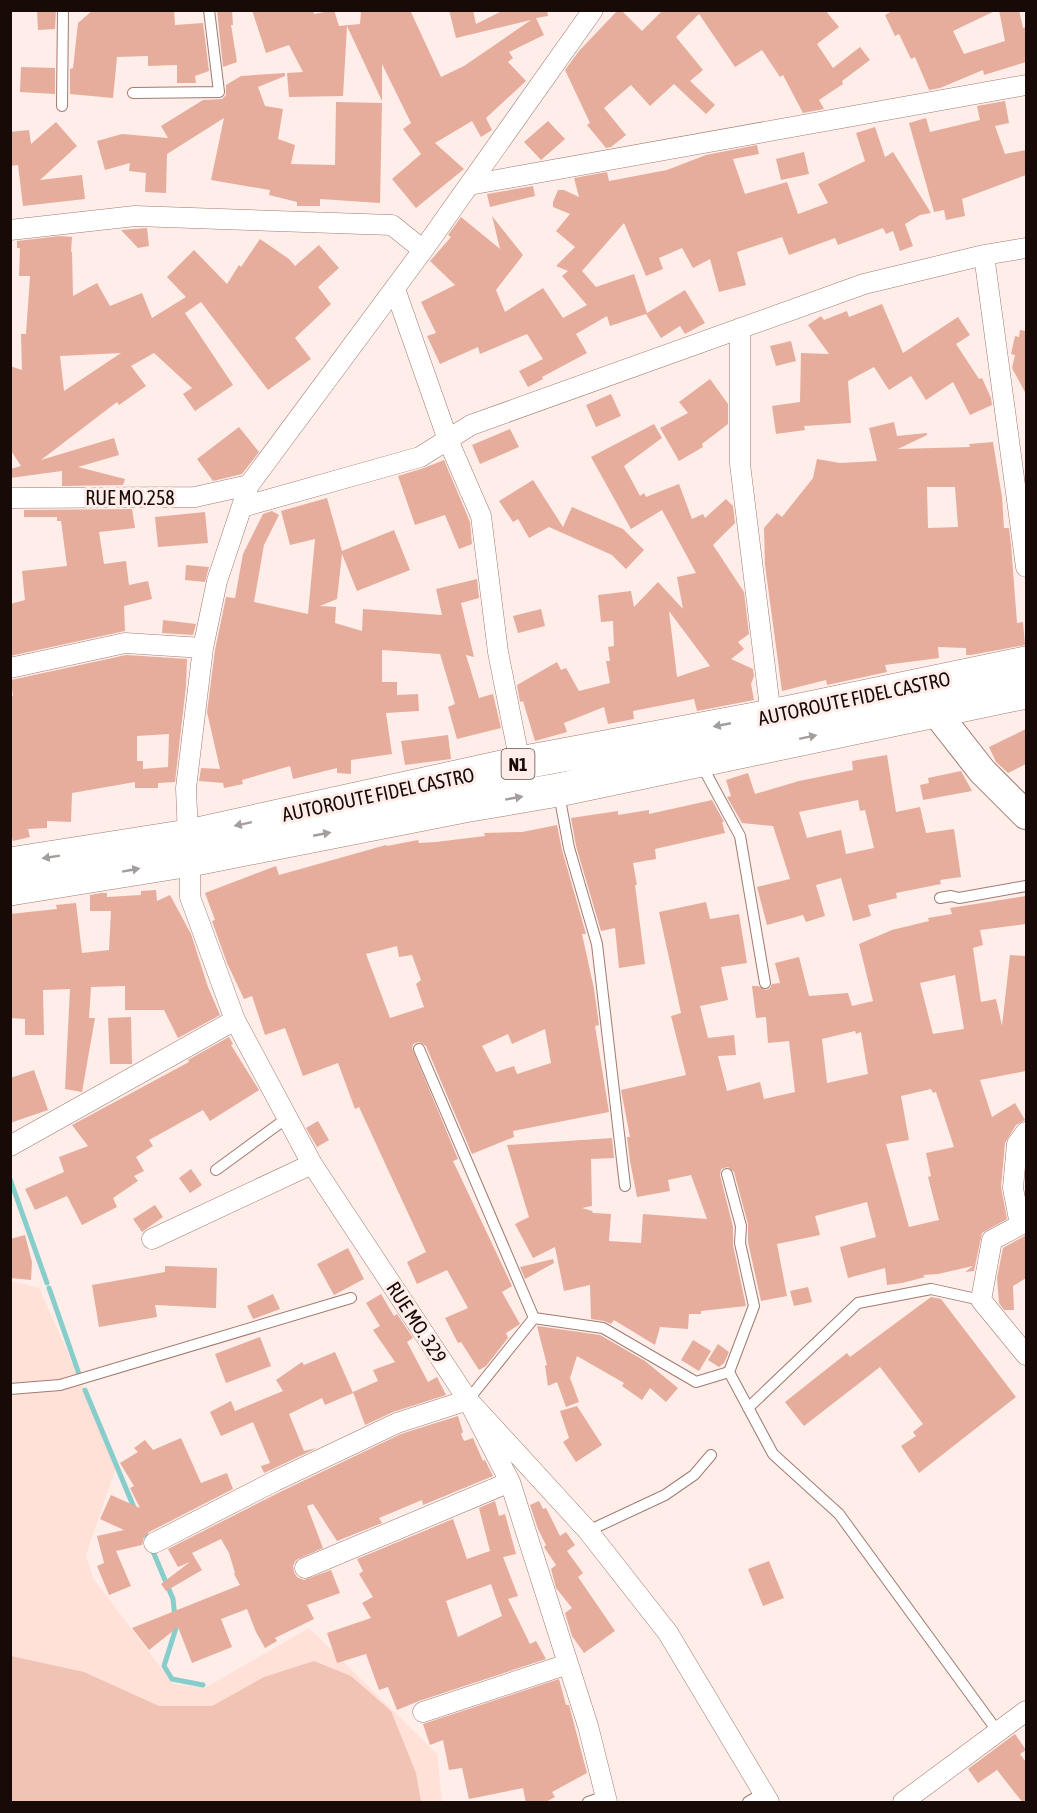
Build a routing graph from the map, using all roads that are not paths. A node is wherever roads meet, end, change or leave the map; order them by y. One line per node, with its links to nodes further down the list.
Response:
1 (63, 10): 6 (lane)
2 (209, 10): 5 (lane)
3 (593, 10): 7 (street, RUE MO. 329)
4 (1026, 85): 7 (street)
5 (133, 93)
6 (62, 106)
7 (469, 185): 10 (street, RUE MO. 329)
8 (10, 230): 10 (street)
9 (1026, 248): 11 (street)
10 (423, 250): 12 (street, RUE MO. 329)
11 (984, 255): 13 (street); 15 (street)
12 (394, 289): 14 (street); 16 (street, RUE MO. 329)
13 (740, 328): 14 (street); 25 (street)
14 (448, 440): 18 (street); 27 (street)
15 (1019, 461): 19 (street)
16 (249, 485): 17 (street, RUE MO.258); 18 (street, RUE MO. 329)
17 (10, 498)
18 (242, 507): 20 (street, RUE MO. 329)
19 (1026, 567)
20 (203, 648): 22 (street); 30 (street, RUE MO. 329)
21 (1026, 663): 25 (highway, AUTOROUTE FIDEL CASTRO / N1)
22 (10, 668)
23 (1026, 692): 24 (highway, AUTOROUTE FIDEL CASTRO / N1)
24 (935, 711): 26 (highway, AUTOROUTE FIDEL CASTRO / N1, one-way to 24); 29 (street)
25 (771, 716): 27 (highway, AUTOROUTE FIDEL CASTRO / N1, one-way to 27)
26 (699, 760): 28 (highway, AUTOROUTE FIDEL CASTRO / N1); 35 (lane)
27 (520, 763): 30 (highway, AUTOROUTE FIDEL CASTRO / N1, one-way to 30)
28 (558, 790): 30 (highway, AUTOROUTE FIDEL CASTRO / N1, one-way to 28); 44 (lane)
29 (1026, 815)
30 (189, 848): 31 (highway, AUTOROUTE FIDEL CASTRO / N1, one-way to 31); 33 (highway, AUTOROUTE FIDEL CASTRO / N1, one-way to 30); 36 (street, RUE MO. 329)
31 (10, 864)
32 (1026, 886): 34 (lane)
33 (10, 889)
34 (940, 898)
35 (765, 983)
36 (235, 1020): 38 (street, RUE MO. 329); 40 (street)
37 (419, 1049): 48 (lane)
38 (288, 1118): 41 (street, RUE MO. 329); 42 (lane)
39 (1026, 1132): 47 (street)
40 (10, 1146)
41 (312, 1164): 45 (street); 52 (street, RUE MO. 329)
42 (216, 1170)
43 (727, 1174): 50 (lane)
44 (625, 1186)
45 (152, 1239)
46 (351, 1298): 51 (lane)
47 (981, 1300): 49 (street); 53 (lane)
48 (534, 1318): 50 (lane); 52 (lane)
49 (1026, 1355)
50 (729, 1372): 53 (lane)
51 (10, 1389)
52 (468, 1400): 55 (street, RUE MO. 329); 56 (street); 57 (street)
53 (748, 1408): 62 (lane)
54 (711, 1455): 56 (lane)
55 (510, 1482): 58 (street); 59 (street, RUE MO. 329)
56 (588, 1531): 63 (street)
57 (154, 1543)
58 (304, 1568)
59 (568, 1664): 60 (street); 64 (street, RUE MO. 329)
60 (423, 1712)
61 (1024, 1719): 62 (street)
62 (998, 1732): 65 (street)
63 (760, 1799)
64 (600, 1800)
65 (912, 1800)

